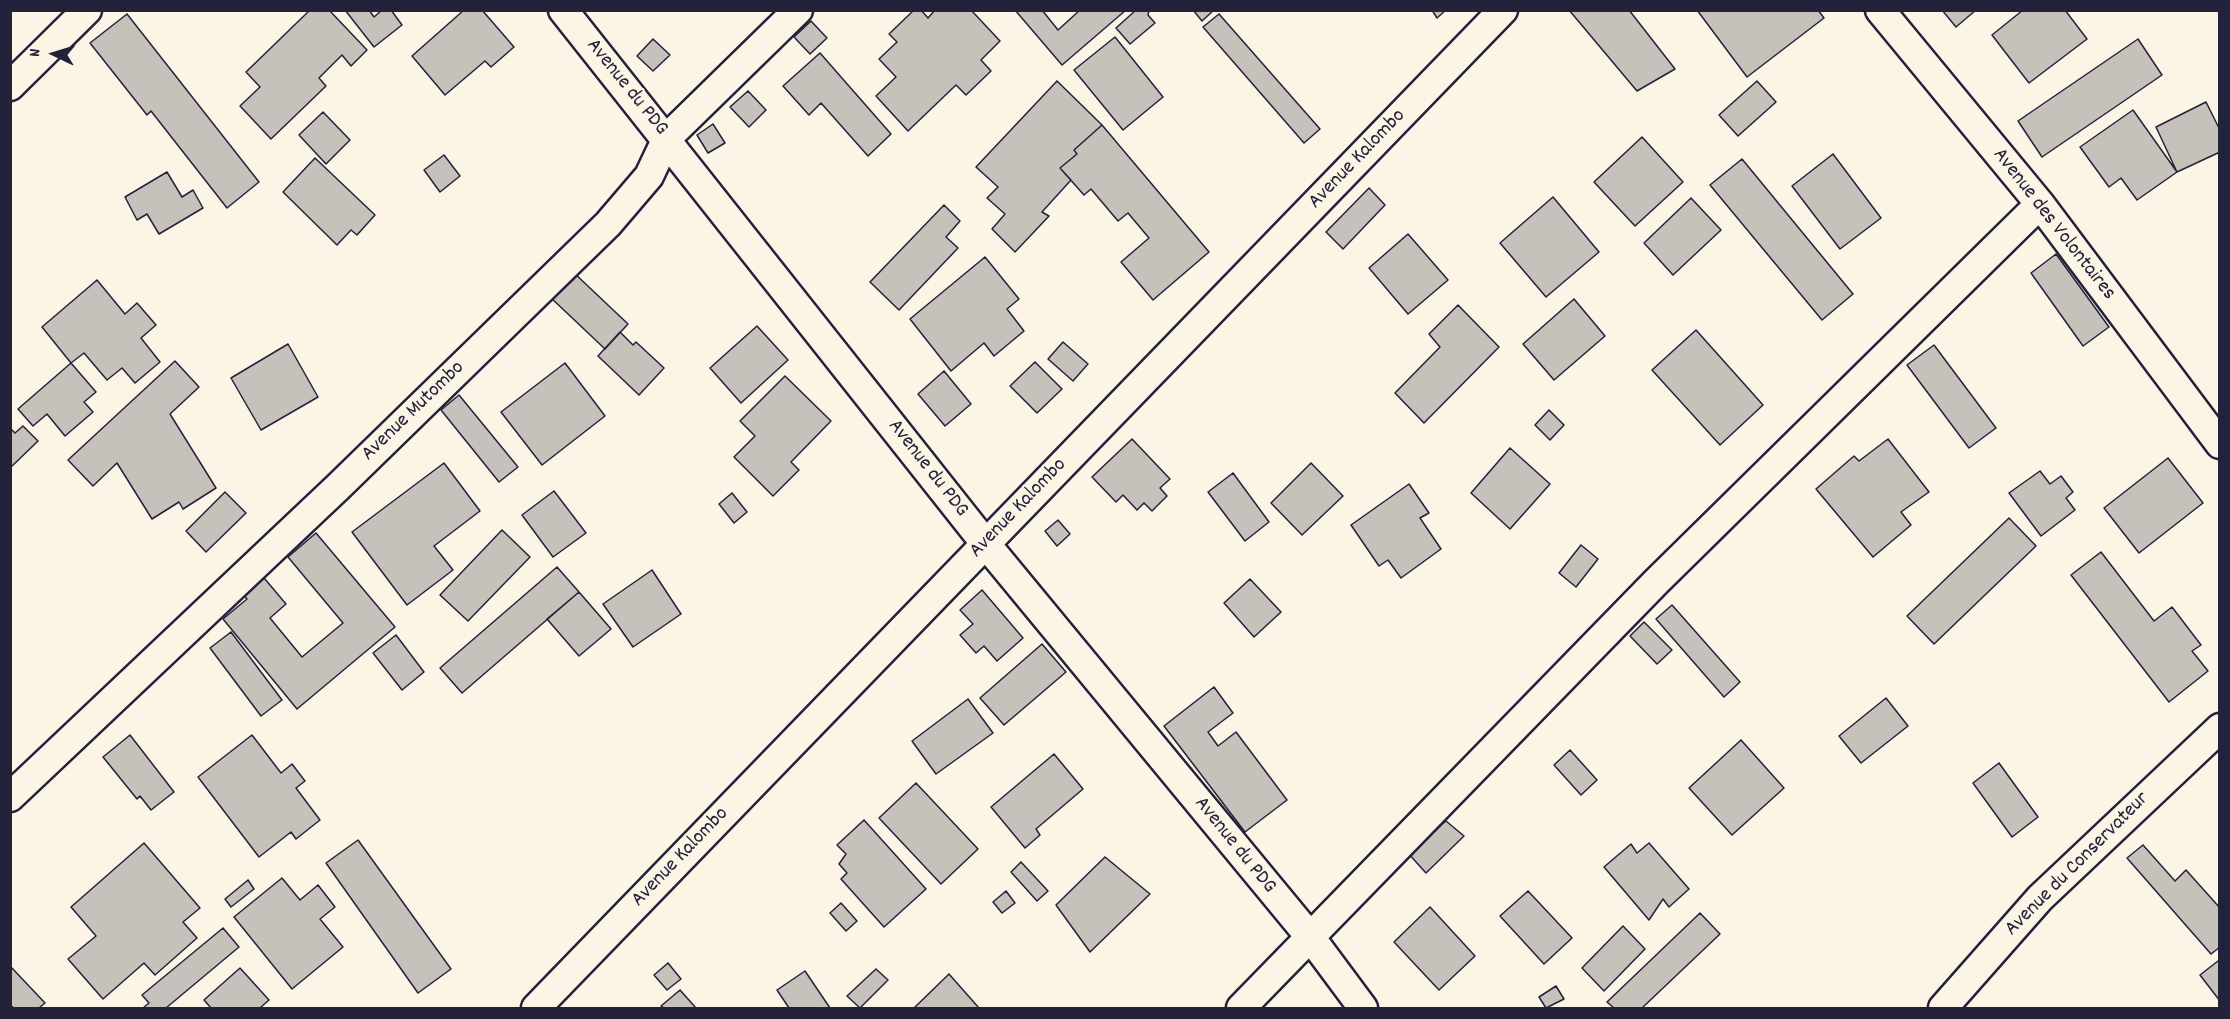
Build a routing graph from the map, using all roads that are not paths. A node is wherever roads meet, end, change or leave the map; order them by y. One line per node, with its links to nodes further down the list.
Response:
1 (87, 10): 6 (street)
2 (563, 10): 7 (street, Avenue du PDG)
3 (798, 10): 7 (street, Avenue Mutombo)
4 (1503, 10): 10 (street, Avenue Kalombo)
5 (1881, 10): 8 (street, Avenue des Volontaires)
6 (10, 86)
7 (667, 138): 10 (street, Avenue du PDG); 12 (street, Avenue Mutombo)
8 (2040, 204): 9 (street, Avenue des Volontaires); 13 (street)
9 (2220, 444)
10 (986, 543): 13 (street, Avenue du PDG); 14 (street, Avenue Kalombo)
11 (2220, 728): 17 (street, Avenue du Conservateur)
12 (10, 797)
13 (1311, 938): 15 (street); 16 (street, Avenue du PDG)
14 (536, 1008)
15 (1241, 1008)
16 (1363, 1008)
17 (1943, 1008)

